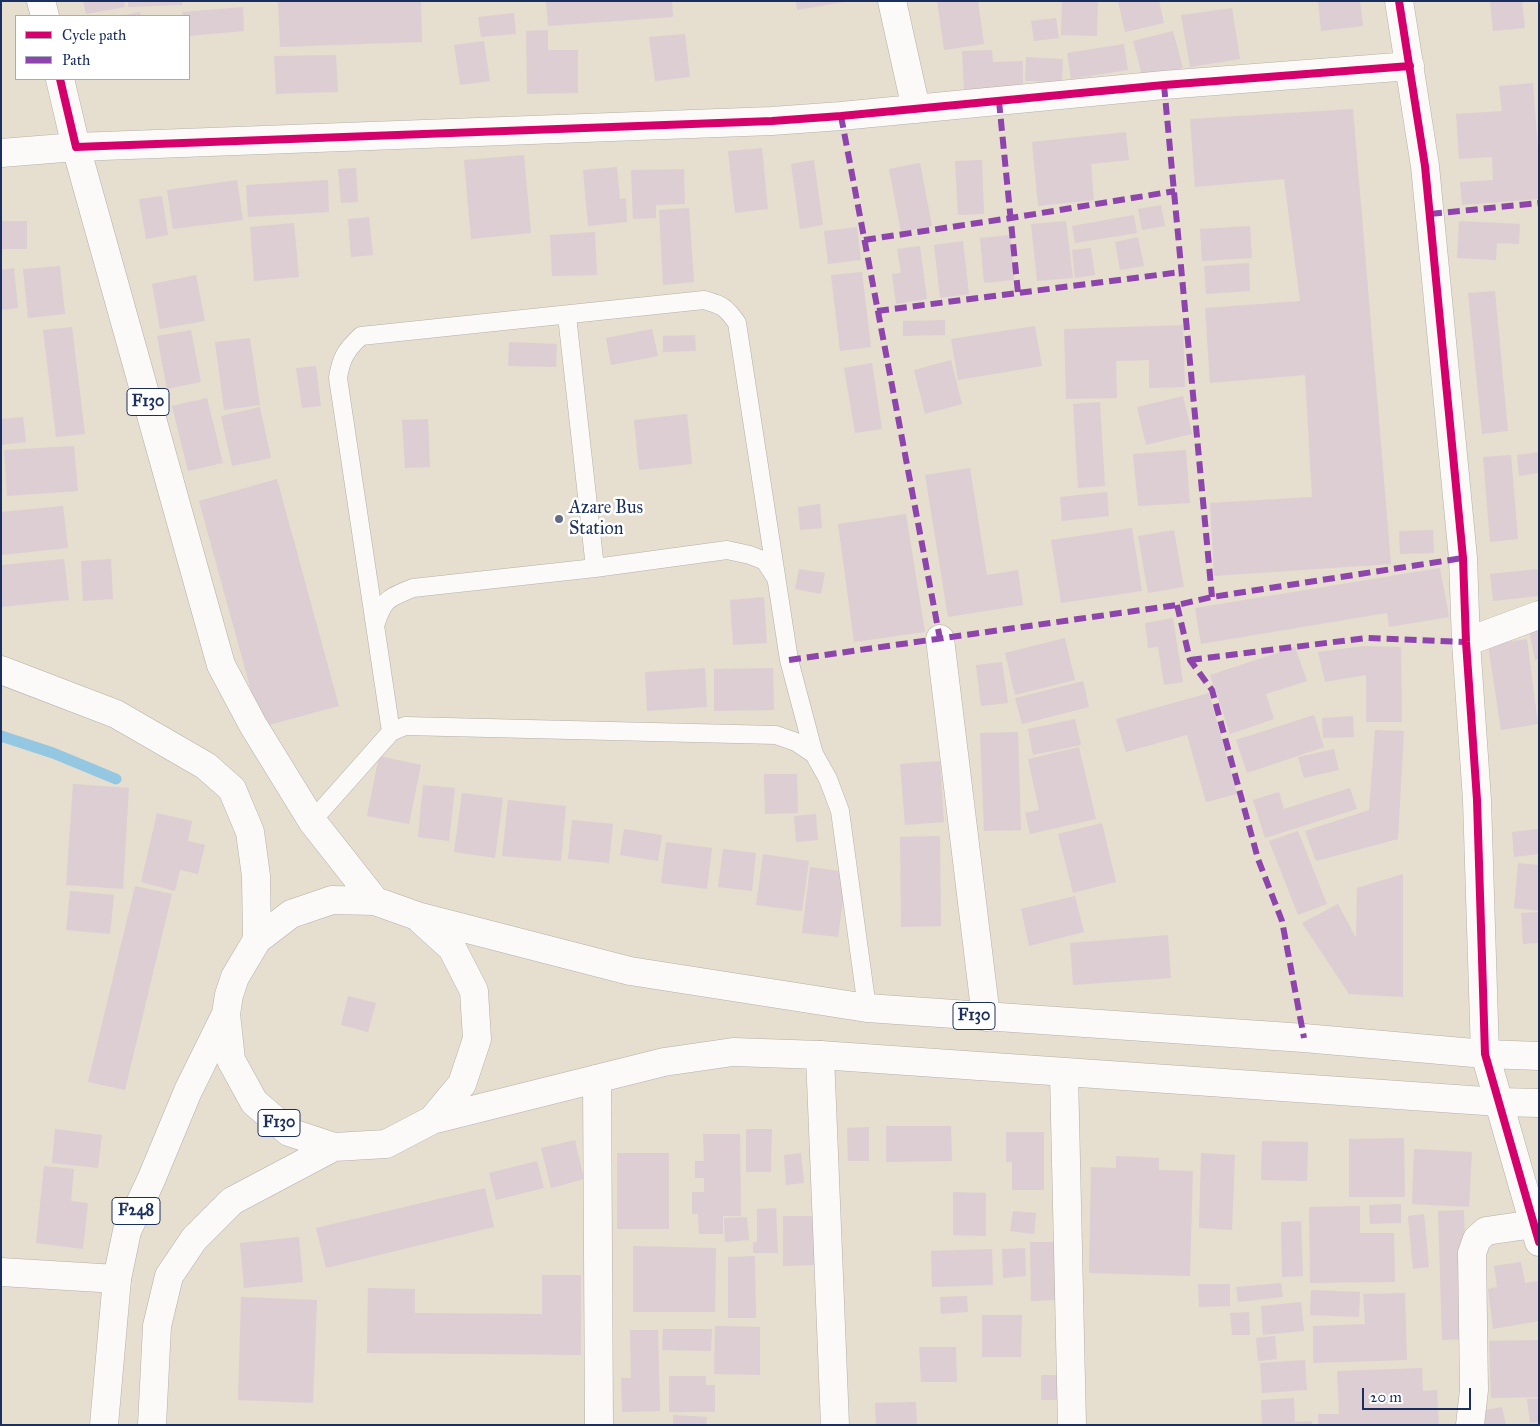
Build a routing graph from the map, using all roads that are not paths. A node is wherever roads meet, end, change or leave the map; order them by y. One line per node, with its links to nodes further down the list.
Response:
1 (41, 1): 4 (main road)
2 (892, 1): 7 (main road)
3 (1399, 1): 5 (main road)
4 (45, 15)
5 (1410, 66): 7 (main road); 16 (main road)
6 (60, 80): 8 (main road)
7 (916, 109): 8 (main road)
8 (76, 147): 9 (main road); 20 (main road, F130)
9 (1, 153)
10 (566, 316): 11 (lane); 12 (lane); 14 (lane)
11 (596, 568): 12 (lane); 14 (lane)
12 (776, 578): 19 (lane)
13 (1539, 615): 16 (main road)
14 (376, 624): 18 (lane)
15 (940, 639): 26 (main road)
16 (1466, 642): 27 (main road)
17 (1, 670): 23 (main road)
18 (391, 732): 19 (lane); 20 (lane)
19 (814, 754): 24 (lane)
20 (312, 821): 21 (main road, F130)
21 (375, 901): 22 (main road, F130); 23 (main road, F130)
22 (417, 916): 24 (main road, F130); 34 (main road, F130)
23 (257, 940): 25 (main road, F130)
24 (867, 1008): 26 (main road, F130)
25 (226, 1014): 35 (main road, F130); 38 (main road, F248)
26 (986, 1017): 27 (main road, F130)
27 (1485, 1054): 29 (main road, F130); 32 (main road)
28 (820, 1055): 30 (main road, F130); 31 (main road, F130); 42 (main road)
29 (1539, 1056)
30 (1064, 1073): 32 (main road, F130); 43 (main road)
31 (597, 1079): 34 (main road, F130); 41 (main road)
32 (1499, 1102): 33 (main road, F130); 36 (main road)
33 (1539, 1103)
34 (432, 1120): 35 (main road, F130)
35 (334, 1147): 40 (main road)
36 (1536, 1233): 44 (main road)
37 (1, 1272): 38 (main road)
38 (117, 1279): 39 (main road, F248)
39 (104, 1425)
40 (152, 1425)
41 (599, 1425)
42 (835, 1425)
43 (1072, 1425)
44 (1470, 1425)

